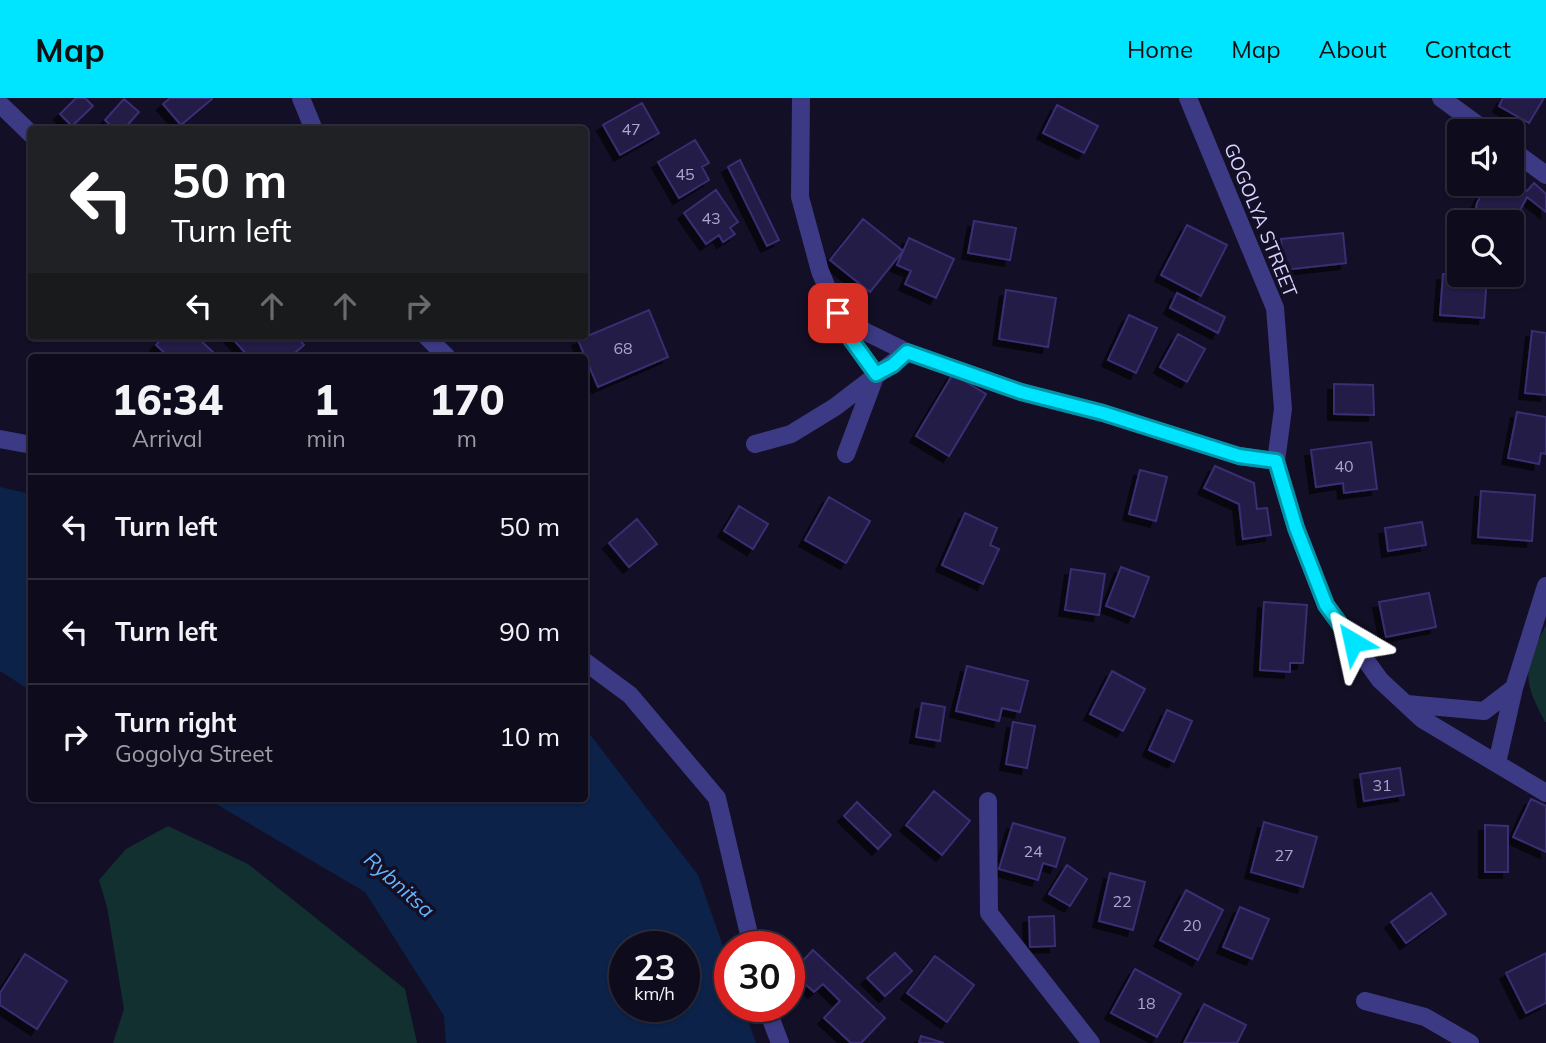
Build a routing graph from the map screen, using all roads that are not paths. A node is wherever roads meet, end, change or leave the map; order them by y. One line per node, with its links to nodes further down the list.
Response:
1 (301, 98): 7 (street)
2 (801, 98): 11 (street)
3 (1188, 98): 20 (street, GOGOLYA STREET)
4 (1441, 98): 6 (street)
5 (0, 104): 8 (street)
6 (1470, 119)
7 (312, 126)
8 (28, 131)
9 (1524, 159): 10 (street)
10 (1546, 176)
11 (830, 296): 13 (street); 15 (street)
12 (429, 340): 14 (street)
13 (907, 352): 15 (street); 20 (street)
14 (444, 354)
15 (876, 374): 18 (street); 19 (street)
16 (0, 439): 17 (street)
17 (28, 444)
18 (755, 444)
19 (846, 454)
20 (1276, 461): 24 (street, GOGOLYA STREET)
21 (1546, 586): 23 (street)
22 (588, 664): 28 (street)
23 (1514, 688): 24 (street); 25 (street)
24 (1406, 704): 25 (street, GOGOLYA STREET)
25 (1497, 763): 26 (street, GOGOLYA STREET)
26 (1546, 793)
27 (989, 802): 32 (street)
28 (748, 931)
29 (1365, 1001): 33 (street)
30 (772, 1022): 31 (street)
31 (780, 1043)
32 (1091, 1043)
33 (1470, 1043)

